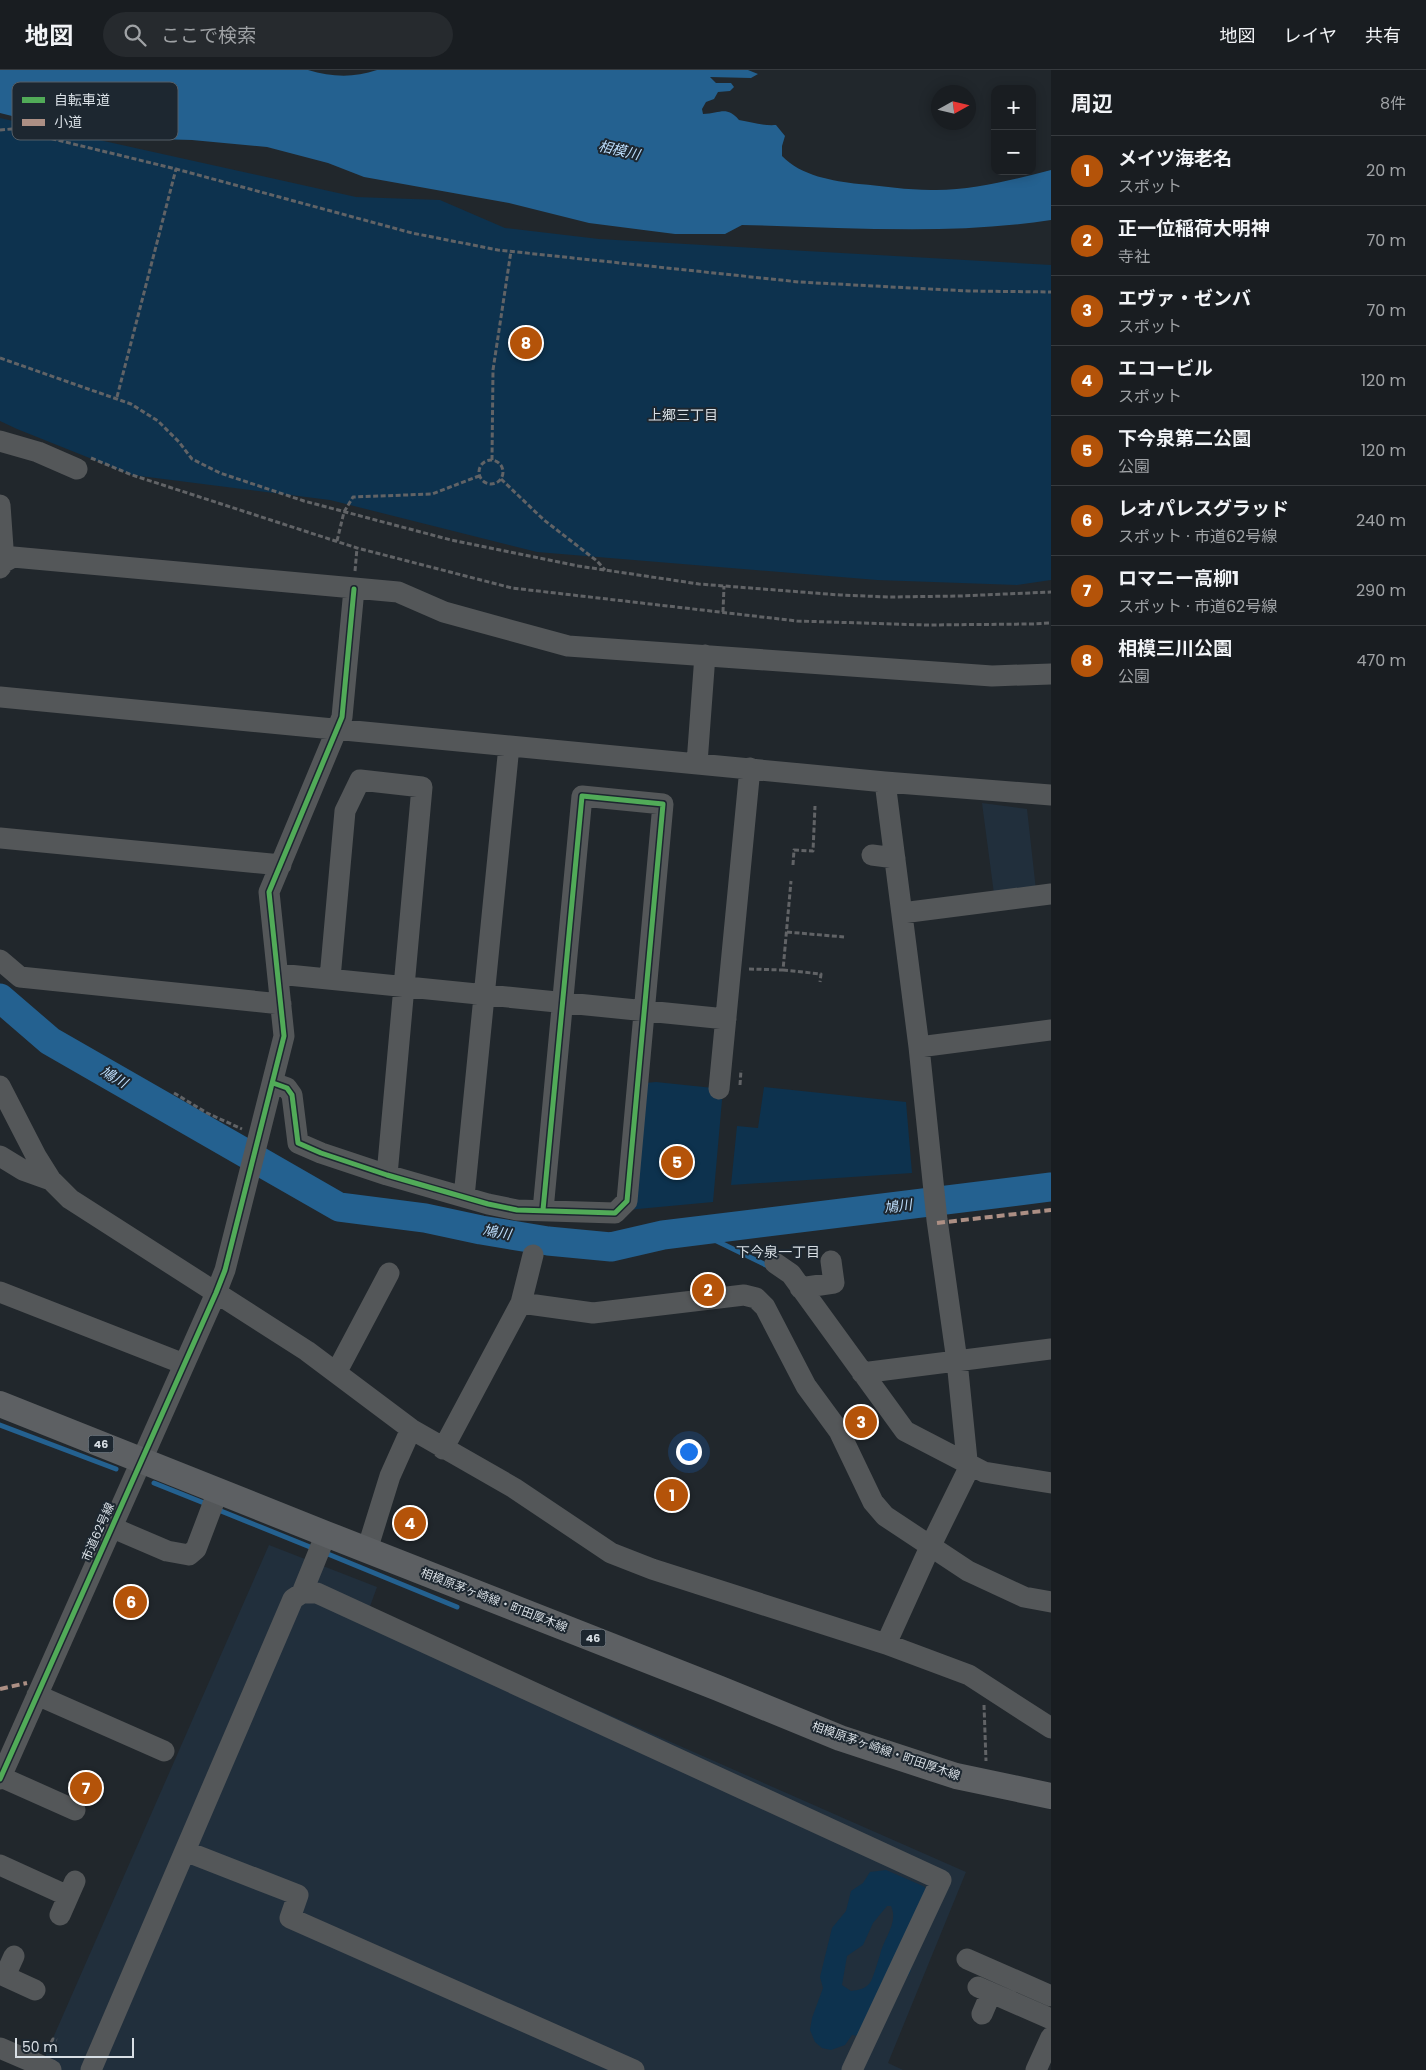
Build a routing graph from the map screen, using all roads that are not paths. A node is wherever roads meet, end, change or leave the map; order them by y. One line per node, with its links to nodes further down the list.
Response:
1 (0, 441): 2 (street)
2 (80, 462)
3 (0, 505): 4 (street)
4 (2, 565): 5 (street)
5 (354, 589): 6 (street); 9 (street, 市道62号線)
6 (704, 656): 7 (street); 11 (street)
7 (1051, 674)
8 (0, 697): 9 (street)
9 (336, 729): 10 (street); 18 (street, 市道62号線)
10 (509, 746): 11 (street); 25 (street)
11 (697, 763): 12 (street)
12 (750, 768): 13 (street); 29 (street)
13 (886, 782): 14 (street); 17 (street)
14 (1051, 795)
15 (0, 838): 18 (street)
16 (872, 855): 17 (street)
17 (895, 858): 20 (street)
18 (281, 865): 22 (street, 市道62号線)
19 (1051, 894): 20 (street)
20 (902, 913): 31 (street)
21 (0, 960): 27 (street)
22 (278, 974): 23 (street); 27 (street, 市道62号線)
23 (330, 978): 24 (street); 24 (street)
24 (403, 987): 25 (street); 36 (street)
25 (484, 994): 26 (street); 38 (street)
26 (564, 1003): 28 (street); 28 (street); 39 (street)
27 (281, 1004): 32 (street, 市道62号線)
28 (645, 1011): 29 (street); 39 (street)
29 (726, 1019): 34 (street)
30 (1051, 1030): 31 (street)
31 (919, 1048): 49 (street)
32 (273, 1083): 36 (street); 46 (street, 市道62号線)
33 (0, 1086): 37 (street)
34 (730, 1087)
35 (0, 1156): 37 (street)
36 (387, 1175): 38 (street)
37 (51, 1180): 46 (street)
38 (464, 1197): 39 (street)
39 (543, 1210)
40 (533, 1255): 47 (street)
41 (831, 1262): 44 (street)
42 (775, 1263): 44 (street)
43 (389, 1273): 51 (street)
44 (800, 1288): 52 (street)
45 (0, 1292): 50 (street)
46 (216, 1293): 50 (street, 市道62号線); 51 (street)
47 (521, 1303): 55 (street); 61 (street)
48 (1051, 1349): 49 (street)
49 (957, 1360): 52 (street); 57 (street)
50 (184, 1364): 56 (street, 市道62号線)
51 (336, 1373): 54 (street)
52 (862, 1373): 57 (street)
53 (0, 1404): 56 (main road, 相模原茅ヶ崎線・町田厚木線 / 46)
54 (411, 1429): 55 (street); 63 (street)
55 (443, 1449): 66 (street)
56 (141, 1460): 59 (main road, 相模原茅ヶ崎線・町田厚木線 / 46); 60 (street, 市道62号線)
57 (966, 1472): 58 (street); 61 (street)
58 (1051, 1482)
59 (213, 1504): 60 (street); 62 (main road, 相模原茅ヶ崎線・町田厚木線 / 46)
60 (111, 1527): 67 (street, 市道62号線)
61 (930, 1546): 65 (street); 66 (street)
62 (321, 1547): 63 (main road, 相模原茅ヶ崎線・町田厚木線 / 46); 64 (street)
63 (367, 1550): 71 (main road, 相模原茅ヶ崎線・町田厚木線 / 46)
64 (302, 1593): 73 (street); 88 (street)
65 (1051, 1602)
66 (886, 1644): 68 (street)
67 (37, 1695): 69 (street); 70 (street, 市道62号線)
68 (1051, 1728)
69 (164, 1751)
70 (0, 1778): 72 (street)
71 (1051, 1796)
72 (75, 1810)
73 (185, 1851): 86 (street); 87 (street)
74 (0, 1865): 75 (street)
75 (68, 1897)
76 (14, 1956): 78 (street)
77 (967, 1959): 80 (street)
78 (2, 1975): 79 (street)
79 (35, 1990)
80 (1051, 1996)
81 (982, 2014): 82 (street)
82 (1051, 2020)
83 (1051, 2037): 89 (street)
84 (0, 2048): 85 (street)
85 (51, 2070)
86 (91, 2070)
87 (634, 2070)
88 (852, 2070)
89 (1036, 2070)

